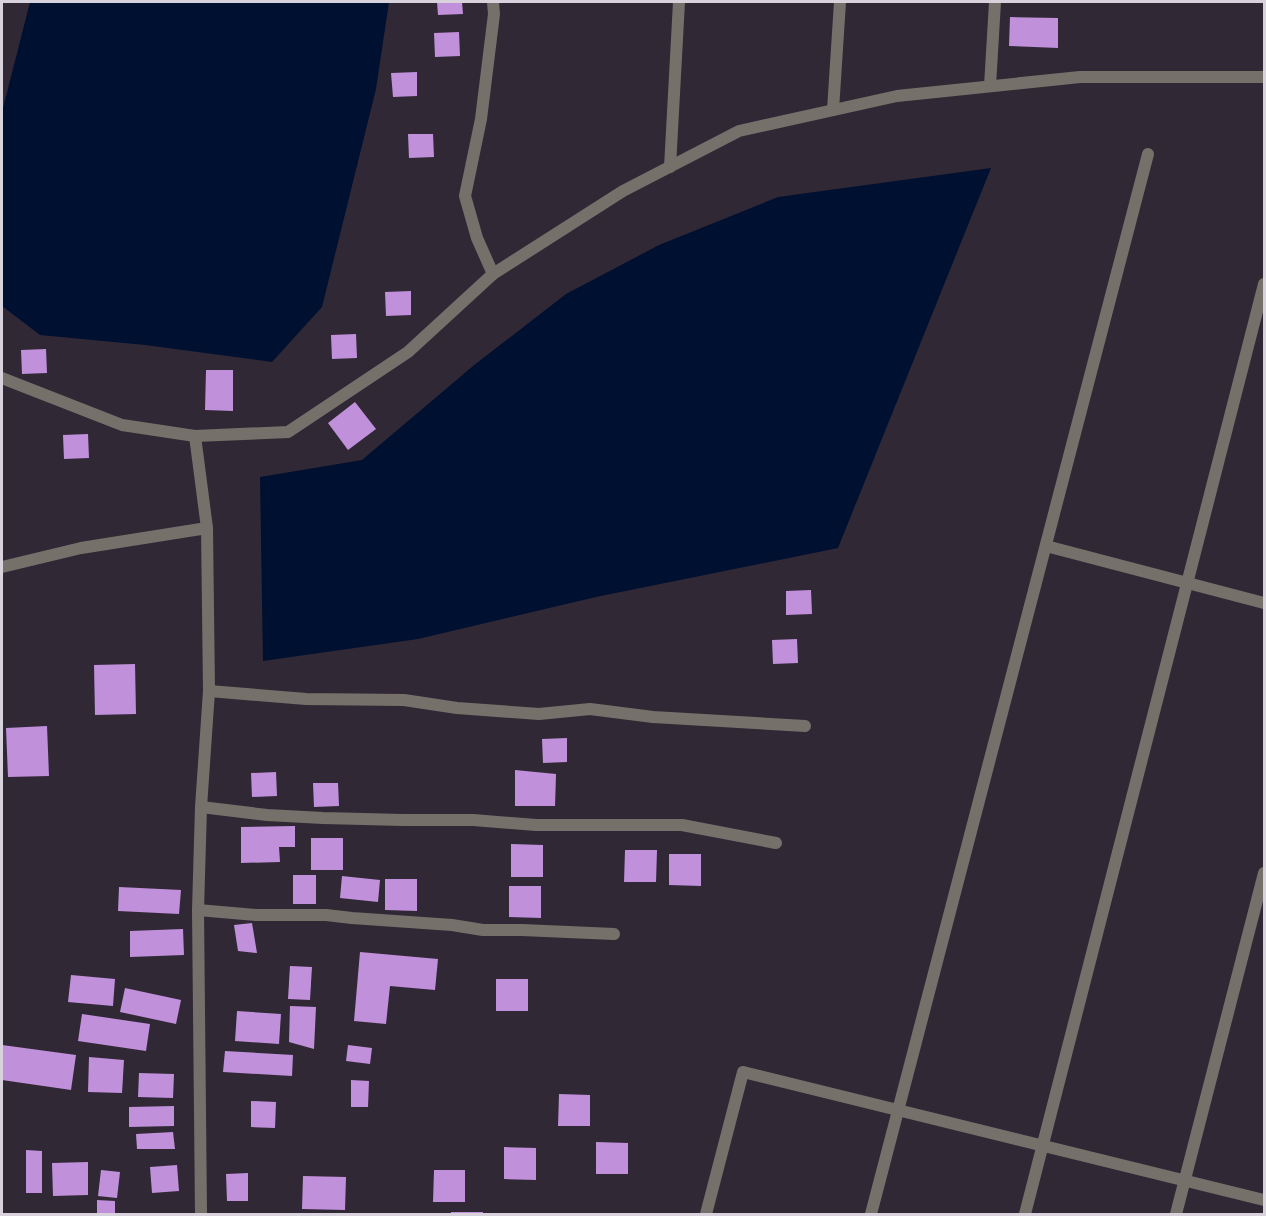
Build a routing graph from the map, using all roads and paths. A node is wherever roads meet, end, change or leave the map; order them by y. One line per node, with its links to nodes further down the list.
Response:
1 (493, 2): 10 (street)
2 (680, 2): 9 (street)
3 (840, 2): 7 (street)
4 (995, 2): 6 (street)
5 (1264, 77): 6 (street)
6 (990, 86): 7 (street)
7 (833, 110): 9 (street)
8 (1148, 154): 15 (street)
9 (670, 166): 10 (street)
10 (493, 274): 13 (street)
11 (1264, 284): 17 (street)
12 (2, 378): 13 (street)
13 (195, 436): 14 (street)
14 (207, 528): 16 (street); 19 (street)
15 (1046, 546): 17 (street); 26 (street)
16 (2, 567)
17 (1187, 583): 18 (street); 27 (street)
18 (1264, 603)
19 (209, 692): 20 (street); 21 (street)
20 (805, 726)
21 (201, 807): 22 (street); 24 (street)
22 (776, 843)
23 (1264, 873): 28 (street)
24 (198, 910): 25 (street); 30 (street)
25 (614, 934)
26 (898, 1110): 27 (street); 31 (street); 32 (street)
27 (1042, 1146): 28 (street); 33 (street)
28 (1185, 1181): 29 (street); 34 (street)
29 (1264, 1200)
30 (201, 1215)
31 (706, 1215)
32 (871, 1215)
33 (1025, 1215)
34 (1176, 1215)

